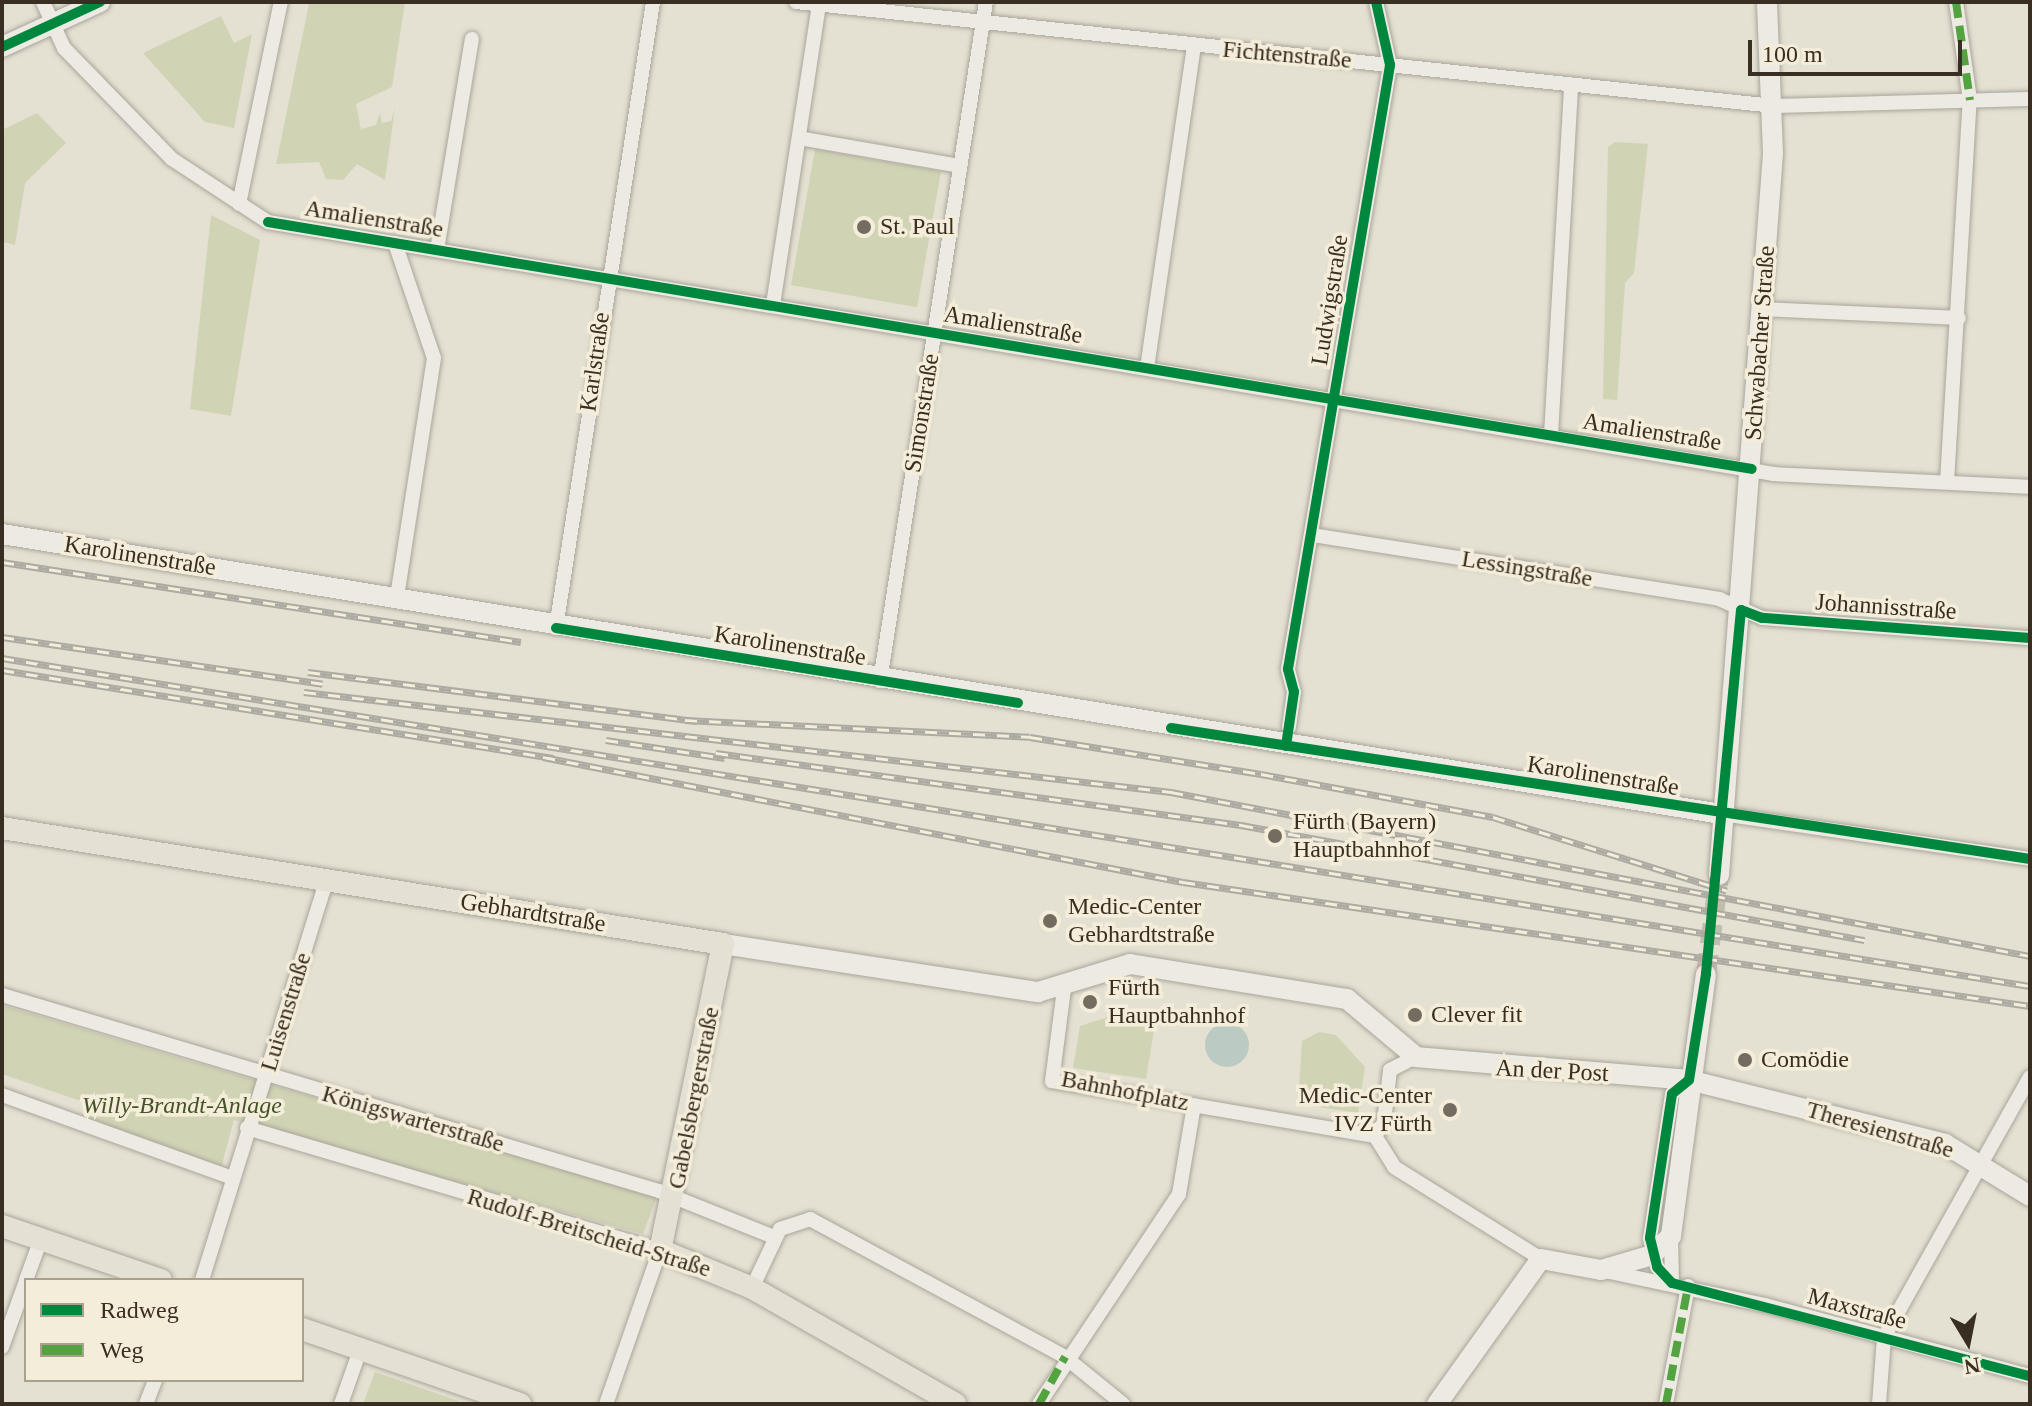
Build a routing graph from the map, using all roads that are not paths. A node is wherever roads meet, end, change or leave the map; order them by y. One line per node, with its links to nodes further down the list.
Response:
1 (43, 2): 11 (street, Amalienstraße)
2 (100, 2): 11 (main road)
3 (281, 2): 23 (street)
4 (653, 2): 26 (street, Karlstraße)
5 (796, 2): 10 (street, Fichtenstraße)
6 (986, 2): 12 (street, Simonstraße)
7 (1376, 2): 16 (street, Ludwigstraße)
8 (1767, 2): 20 (main road, Schwabacher Straße)
9 (1956, 2): 19 (street)
10 (819, 4): 12 (street, Fichtenstraße); 21 (street)
11 (53, 24): 15 (main road); 23 (street, Amalienstraße)
12 (983, 25): 14 (street, Fichtenstraße); 22 (street, Simonstraße)
13 (472, 39): 25 (street)
14 (1194, 46): 16 (street, Fichtenstraße); 31 (street)
15 (2, 47)
16 (1390, 65): 17 (street, Fichtenstraße); 32 (street, Ludwigstraße)
17 (1571, 85): 20 (street, Fichtenstraße); 33 (street)
18 (2030, 99): 19 (street, Fichtenstraße)
19 (1970, 100): 20 (street, Fichtenstraße); 29 (street)
20 (1774, 106): 28 (main road, Schwabacher Straße)
21 (799, 138): 22 (street); 27 (street)
22 (960, 166): 30 (street, Simonstraße)
23 (239, 204): 24 (street, Amalienstraße)
24 (395, 243): 25 (street, Amalienstraße); 39 (street)
25 (437, 250): 26 (street, Amalienstraße)
26 (608, 277): 27 (street, Amalienstraße); 41 (street, Karlstraße)
27 (773, 305): 30 (street, Amalienstraße)
28 (1762, 309): 29 (street); 34 (main road, Schwabacher Straße)
29 (1959, 318): 35 (street)
30 (934, 333): 31 (street, Amalienstraße); 43 (street, Simonstraße)
31 (1147, 368): 32 (street, Amalienstraße)
32 (1334, 399): 33 (street, Amalienstraße); 38 (street, Ludwigstraße)
33 (1551, 435): 34 (street, Amalienstraße)
34 (1752, 469): 35 (street, Amalienstraße); 40 (main road, Schwabacher Straße)
35 (1947, 482): 36 (street, Amalienstraße)
36 (2030, 487)
37 (2, 534): 39 (main road, Karolinenstraße)
38 (1312, 535): 40 (street, Lessingstraße); 44 (street, Ludwigstraße)
39 (397, 598): 41 (main road, Karolinenstraße)
40 (1741, 610): 42 (street, Johannisstraße); 45 (main road, Schwabacher Straße)
41 (556, 628): 43 (main road, Karolinenstraße)
42 (2030, 638)
43 (880, 681): 45 (main road, Karolinenstraße)
44 (1289, 727)
45 (1722, 814): 47 (street, Karolinenstraße); 48 (main road, Schwabacher Straße)
46 (2, 828): 49 (main road, Gebhardtstraße)
47 (2030, 859)
48 (1719, 875)
49 (326, 881): 50 (main road, Gebhardtstraße); 55 (street, Luisenstraße)
50 (723, 944): 52 (main road, Gebhardtstraße); 65 (main road, Gabelsbergerstraße)
51 (1706, 974): 57 (main road)
52 (1064, 989): 54 (main road); 60 (street, Bahnhofplatz)
53 (2, 995): 55 (street, Königswarterstraße)
54 (1416, 1057): 57 (main road, An der Post); 62 (street)
55 (267, 1077): 61 (street, Luisenstraße); 65 (street, Königswarterstraße)
56 (2030, 1077): 63 (street)
57 (1689, 1080): 59 (main road, An der Post); 68 (main road); 72 (street)
58 (2, 1095): 64 (street)
59 (1768, 1098): 63 (main road, Theresienstraße)
60 (1194, 1105): 62 (street, Bahnhofplatz); 86 (street)
61 (247, 1128): 64 (street, Luisenstraße); 71 (street, Rudolf-Breitscheid-Straße)
62 (1375, 1136): 73 (street, Maxstraße)
63 (1983, 1165): 66 (main road, Theresienstraße); 83 (street)
64 (233, 1178): 77 (street, Luisenstraße)
65 (675, 1196): 69 (street, Königswarterstraße); 71 (main road, Gabelsbergerstraße)
66 (2030, 1196)
67 (2, 1226): 70 (main road)
68 (1671, 1236): 72 (main road, Maxstraße); 78 (street)
69 (774, 1237): 81 (street); 86 (street)
70 (41, 1239): 75 (street); 76 (main road)
71 (660, 1250): 81 (main road, Rudolf-Breitscheid-Straße); 92 (street)
72 (1652, 1255): 74 (main road, Maxstraße); 78 (street)
73 (1541, 1259): 74 (main road, Maxstraße); 96 (main road)
74 (1601, 1270): 78 (street, Maxstraße)
75 (27, 1278)
76 (155, 1278)
77 (203, 1278)
78 (1672, 1283): 80 (street, Maxstraße)
79 (24, 1286): 84 (street)
80 (1688, 1286): 83 (street, Maxstraße); 97 (street)
81 (752, 1288): 93 (main road, Rudolf-Breitscheid-Straße)
82 (304, 1330): 85 (main road)
83 (1884, 1337): 87 (street, Maxstraße); 98 (street)
84 (2, 1347)
85 (360, 1350): 90 (street); 91 (main road)
86 (1065, 1357): 94 (street); 95 (street)
87 (2030, 1376)
88 (154, 1382): 89 (street)
89 (146, 1404)
90 (341, 1404)
91 (520, 1404)
92 (606, 1404)
93 (955, 1404)
94 (1039, 1404)
95 (1123, 1404)
96 (1437, 1404)
97 (1666, 1404)
98 (1879, 1404)

